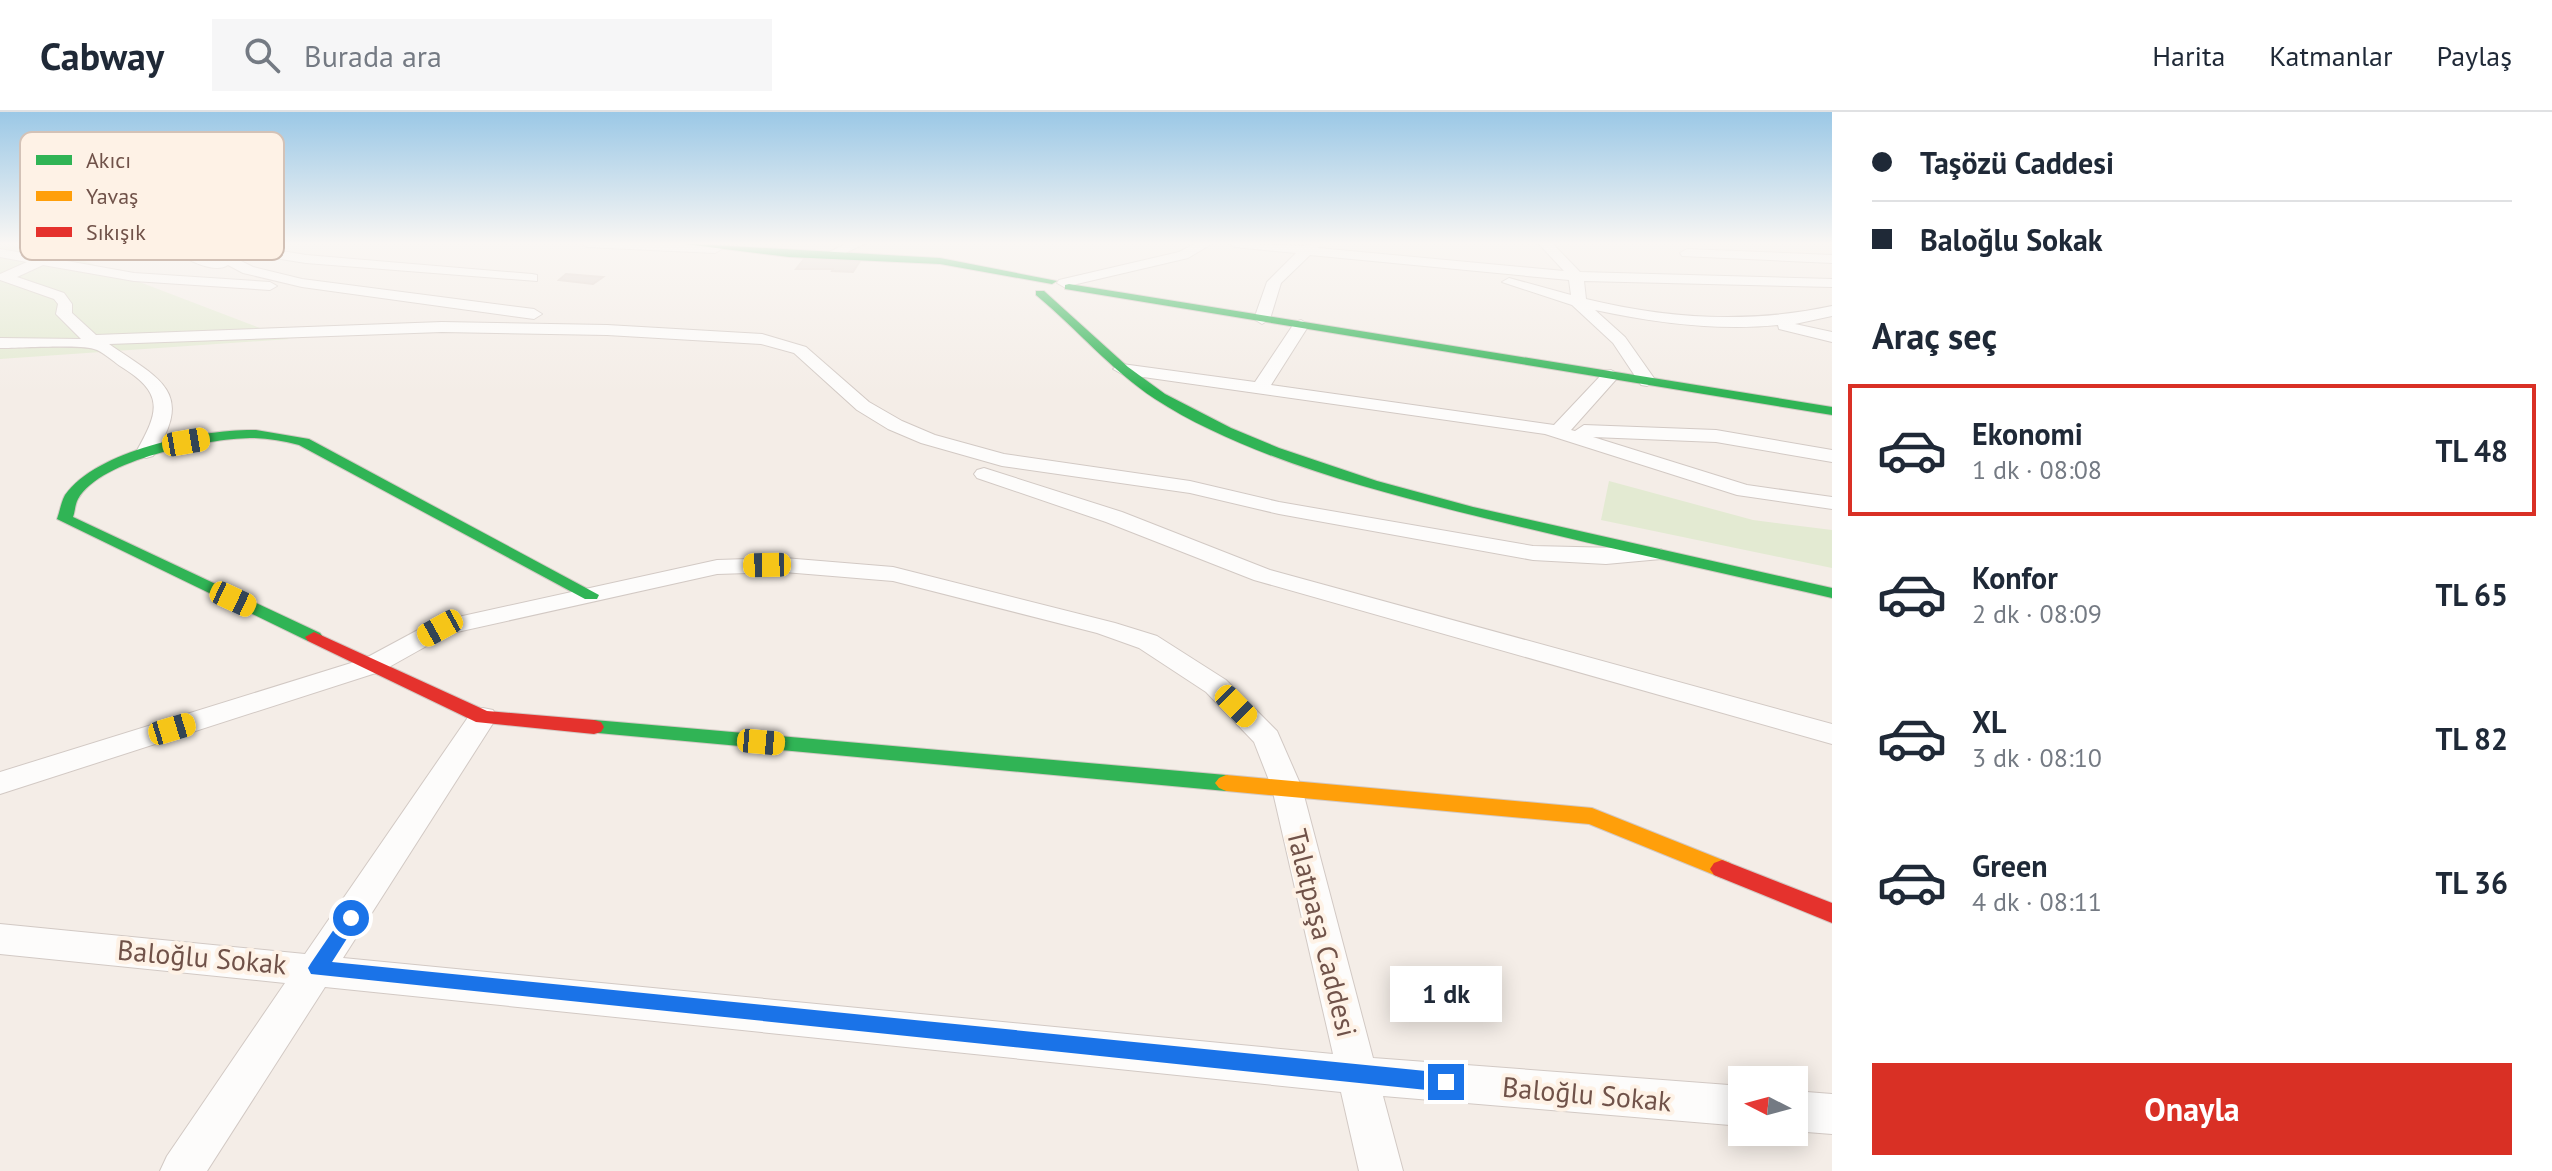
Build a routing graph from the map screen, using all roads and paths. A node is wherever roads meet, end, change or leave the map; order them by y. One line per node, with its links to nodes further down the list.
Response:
1 (49, 292): 17 (street)
2 (372, 292): 15 (street)
3 (1057, 292): 11 (street)
4 (1057, 292): 11 (street)
5 (1089, 292): 12 (street)
6 (1271, 292): 12 (street)
7 (1543, 292): 9 (street)
8 (1578, 292): 9 (street)
9 (1579, 304): 13 (street); 21 (street)
10 (1832, 311): 13 (street)
11 (1069, 315): 19 (street)
12 (1262, 319): 14 (street)
13 (1770, 322): 16 (street)
14 (1301, 325): 20 (street); 22 (street)
15 (607, 330): 17 (street); 29 (street)
16 (1832, 337)
17 (95, 342): 18 (street); 25 (street)
18 (0, 343)
19 (1122, 369): 22 (street); 29 (street)
20 (1611, 375): 21 (street); 24 (street)
21 (1647, 381): 23 (street)
22 (1261, 387): 24 (street)
23 (1832, 411)
24 (1554, 430): 26 (street); 28 (street)
25 (146, 452): 32 (street); 33 (street)
26 (1832, 456)
27 (984, 474): 35 (street)
28 (1832, 503)
29 (1653, 554): 30 (street); 31 (street)
30 (1832, 582)
31 (1832, 593)
32 (591, 595): 33 (street, Talatpaşa Caddesi); 37 (street, Talatpaşa Caddesi)
33 (373, 665): 34 (street); 36 (street, Talatpaşa Caddesi)
34 (483, 717): 37 (street); 40 (street)
35 (1832, 734)
36 (0, 783)
37 (1287, 788): 38 (street); 41 (street, Talatpaşa Caddesi)
38 (1832, 913)
39 (0, 939): 40 (street, Baloğlu Sokak)
40 (318, 968): 41 (street, Baloğlu Sokak); 45 (street)
41 (1357, 1075): 42 (street, Baloğlu Sokak); 46 (street, Talatpaşa Caddesi)
42 (1728, 1105)
43 (1808, 1112): 44 (street)
44 (1832, 1114)
45 (182, 1171)
46 (1381, 1171)

